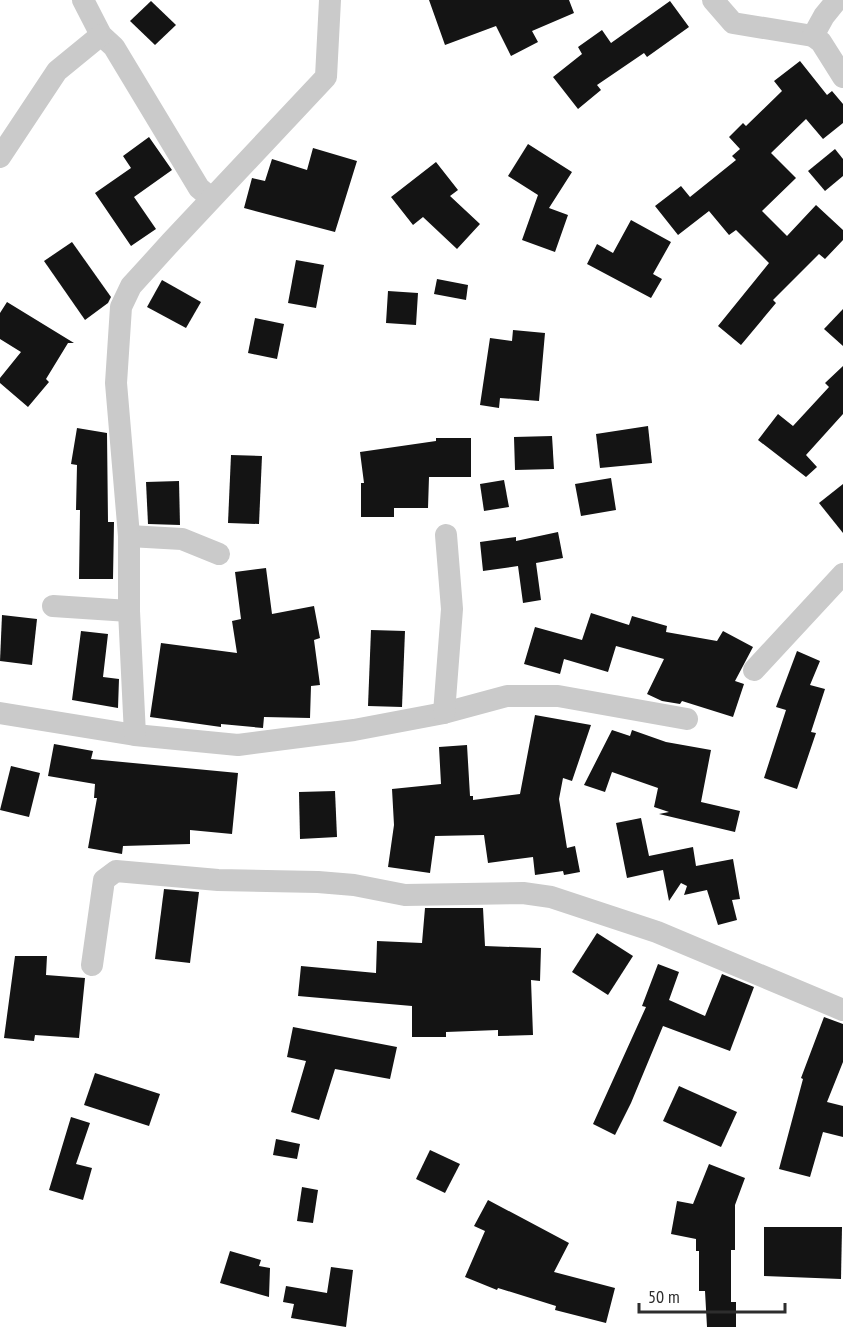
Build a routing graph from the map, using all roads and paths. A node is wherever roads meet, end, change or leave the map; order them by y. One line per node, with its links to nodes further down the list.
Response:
1 (83, 0): 5 (street)
2 (712, 0): 6 (street)
3 (837, 0): 6 (street)
4 (327, 2): 9 (street)
5 (101, 35): 8 (street); 9 (street)
6 (813, 36): 7 (street)
7 (843, 77)
8 (0, 157)
9 (211, 198): 11 (street)
10 (446, 535): 18 (street)
11 (129, 536): 12 (street); 15 (street)
12 (219, 554)
13 (843, 574): 16 (street)
14 (54, 606): 15 (street)
15 (129, 611): 20 (street)
16 (754, 670)
17 (0, 713): 20 (street)
18 (444, 713): 19 (street); 20 (street)
19 (687, 719)
20 (135, 735)
21 (92, 965): 22 (street)
22 (843, 1010)

